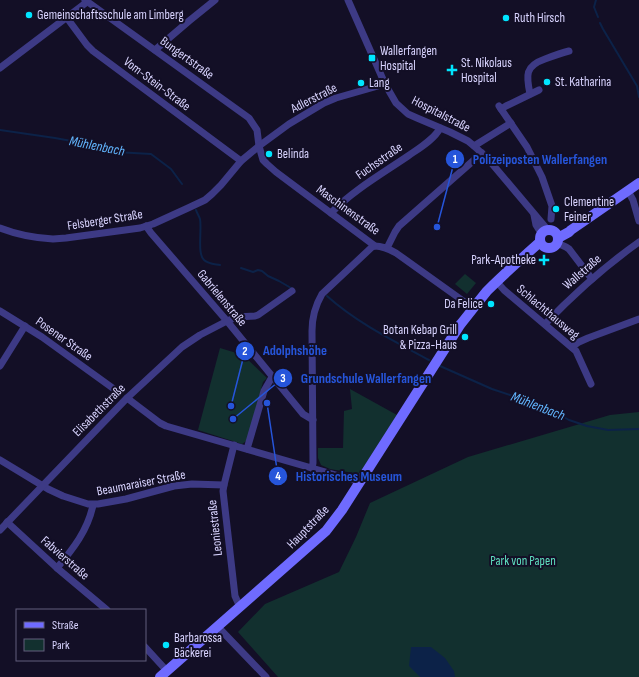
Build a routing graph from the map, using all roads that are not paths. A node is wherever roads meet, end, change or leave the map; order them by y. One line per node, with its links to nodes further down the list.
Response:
1 (215, 0): 5 (street)
2 (348, 0): 8 (street, Hospitalstraße)
3 (86, 1): 4 (street); 5 (street, Bungertstraße)
4 (67, 18): 7 (street); 16 (street, Vom-Stein-Straße)
5 (156, 50): 13 (street, Bungertstraße)
6 (569, 51): 10 (street)
7 (0, 68)
8 (384, 84): 12 (street, Hospitalstraße); 13 (street, Adlerstraße)
9 (539, 90): 10 (street)
10 (530, 94): 11 (street)
11 (510, 123): 14 (street); 20 (street)
12 (440, 128): 14 (street, Hospitalstraße); 19 (street, Fuchsstraße)
13 (260, 146): 16 (street, Felsberger Straße); 19 (street, Maschinenstraße)
14 (474, 146): 15 (street, Hospitalstraße)
15 (482, 153): 24 (street, Hospitalstraße); 27 (street)
16 (241, 161): 22 (street, Felsberger Straße)
17 (639, 183): 18 (main road, Hauptstraße)
18 (628, 191): 21 (street); 24 (main road, Hauptstraße)
19 (331, 213): 26 (street, Maschinenstraße)
20 (551, 220)
21 (639, 220)
22 (146, 226): 23 (street, Felsberger Straße); 34 (street, Gabrielenstraße)
23 (0, 228)
24 (549, 238): 28 (street, Hospitalstraße); 29 (main road, Hauptstraße)
25 (639, 242): 28 (street, Wallstraße)
26 (375, 246): 27 (street, Maschinenstraße); 43 (street)
27 (387, 248): 31 (street, Maschinenstraße)
28 (592, 279): 35 (street, Wallstraße)
29 (497, 282): 31 (main road, Hauptstraße); 35 (street, Schlachthausweg)
30 (292, 291): 34 (street, Elisabethstraße)
31 (473, 308): 48 (main road, Hauptstraße)
32 (0, 311): 36 (street, Posener Straße)
33 (639, 319): 37 (street)
34 (227, 321): 39 (street, Gabrielenstraße); 42 (street, Elisabethstraße)
35 (545, 324): 37 (street, Schlachthausweg)
36 (25, 326): 38 (street); 41 (street, Posener Straße)
37 (572, 347): 40 (street, Schlachthausweg)
38 (0, 366)
39 (272, 377): 43 (street, Gabrielenstraße); 45 (street)
40 (591, 384)
41 (114, 389)
42 (127, 398): 44 (street); 50 (street, Elisabethstraße)
43 (313, 420): 47 (street)
44 (234, 445): 45 (street); 49 (street, Leoniestraße)
45 (247, 449): 47 (street)
46 (0, 460): 50 (street, Beaumaraiser Straße)
47 (312, 468): 48 (street)
48 (360, 482): 55 (main road, Hauptstraße)
49 (224, 485): 51 (street, Beaumaraiser Straße); 55 (street, Leoniestraße)
50 (42, 486): 51 (street, Beaumaraiser Straße); 52 (street, Elisabethstraße)
51 (93, 505): 54 (street)
52 (7, 522): 53 (street, Elisabethstraße); 54 (street, Fabvierstraße)
53 (0, 530)
54 (57, 568): 56 (street, Fabvierstraße)
55 (240, 607): 57 (main road, Hauptstraße)
56 (106, 609)
57 (218, 626): 59 (main road, Hauptstraße); 60 (street)
58 (146, 648): 59 (street)
59 (164, 674)
60 (266, 677)

